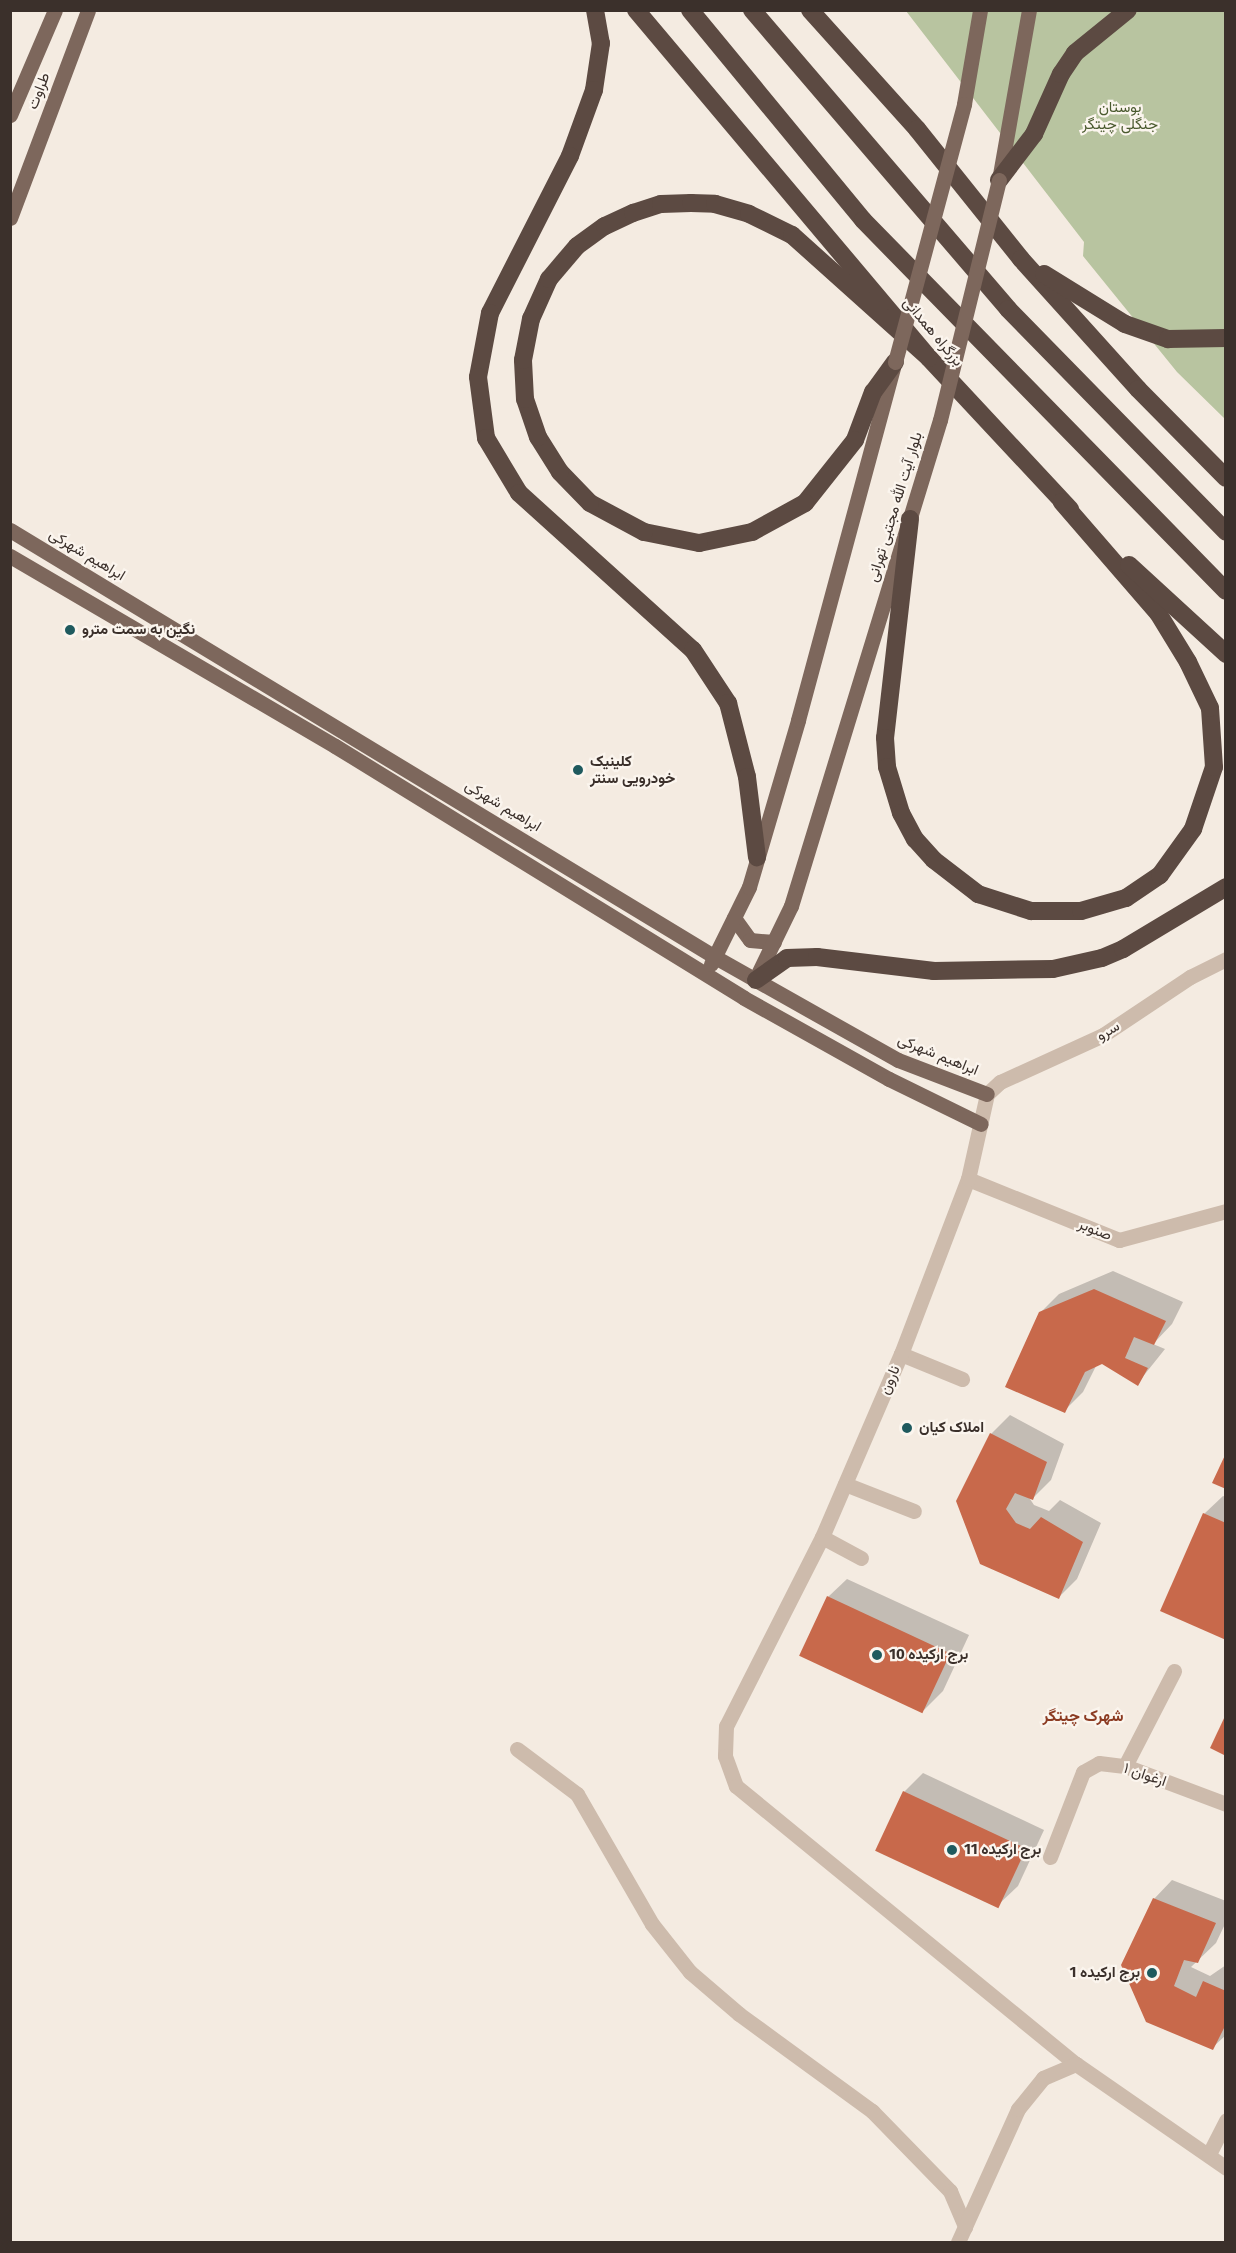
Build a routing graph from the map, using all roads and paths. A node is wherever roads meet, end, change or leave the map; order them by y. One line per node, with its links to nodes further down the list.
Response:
1 (88, 10): 13 (main road, طراوت)
2 (595, 10): 26 (highway)
3 (636, 10): 16 (highway, بزرگراه همدانی)
4 (690, 10): 24 (highway, بزرگراه همدانی)
5 (752, 10): 22 (highway)
6 (810, 10): 14 (highway)
7 (980, 10): 17 (main road, bridge)
8 (1029, 10): 12 (main road, بلوار آیت الله مجتبی تهرانی)
9 (1128, 10): 12 (highway)
10 (52, 11): 11 (main road, طراوت)
11 (10, 115)
12 (999, 180): 20 (main road, بلوار آیت الله مجتبی تهرانی, bridge)
13 (10, 218)
14 (1021, 259): 15 (highway); 18 (highway)
15 (1226, 338)
16 (929, 358): 17 (highway); 19 (highway, بزرگراه همدانی)
17 (895, 362): 26 (main road)
18 (1226, 478)
19 (1062, 502): 20 (highway); 25 (highway, بزرگراه همدانی)
20 (910, 519): 29 (main road, بلوار آیت الله مجتبی تهرانی)
21 (10, 530): 30 (main road, ابراهیم شهرکی)
22 (1226, 532)
23 (10, 556): 32 (main road)
24 (1226, 591)
25 (1226, 654)
26 (757, 857): 28 (main road)
27 (1226, 887): 33 (highway)
28 (734, 918): 29 (main road); 30 (main road)
29 (774, 942): 33 (main road, بلوار آیت الله مجتبی تهرانی)
30 (715, 957): 32 (main road); 33 (main road, ابراهیم شهرکی)
31 (1226, 959): 35 (street, سرو)
32 (705, 975): 34 (main road)
33 (756, 980): 34 (main road, بلوار آیت الله مجتبی تهرانی); 35 (main road, ابراهیم شهرکی)
34 (744, 998): 36 (main road)
35 (987, 1094): 36 (street, نارون)
36 (981, 1124): 37 (street, نارون)
37 (968, 1179): 38 (street, صنوبر); 39 (street, نارون)
38 (1226, 1211)
39 (901, 1354): 40 (street); 41 (street, نارون)
40 (962, 1379)
41 (845, 1484): 42 (street); 43 (street, نارون)
42 (914, 1511)
43 (822, 1537): 44 (street); 50 (street, نارون)
44 (861, 1558)
45 (1174, 1671): 47 (street)
46 (517, 1749): 54 (street)
47 (1125, 1766): 48 (street, ارغوان ۱); 49 (street, ارغوان ۱)
48 (1226, 1804)
49 (1050, 1857)
50 (1076, 2064): 52 (street, نارون); 54 (street)
51 (1226, 2120): 52 (street)
52 (1209, 2154): 53 (street, نارون)
53 (1226, 2168)
54 (965, 2227): 55 (street)
55 (958, 2242)

